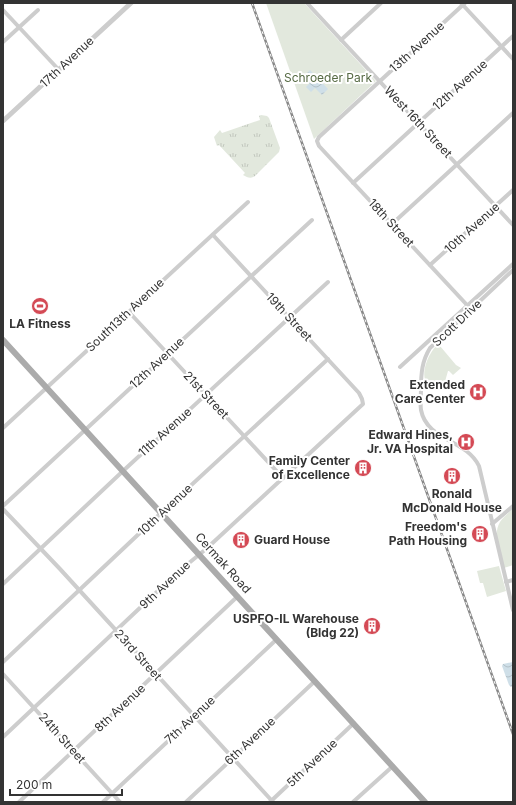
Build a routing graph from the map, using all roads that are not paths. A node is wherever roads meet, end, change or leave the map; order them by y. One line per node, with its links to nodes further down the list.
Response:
1 (131, 3): 13 (street, 17th Avenue)
2 (306, 3): 9 (street, West 16th Street)
3 (381, 3): 9 (street)
4 (463, 4): 11 (street); 14 (street, 13th Avenue)
5 (3, 10): 7 (street)
6 (38, 10): 7 (street)
7 (19, 28): 10 (street); 13 (street)
8 (513, 36): 11 (street, 12th Avenue)
9 (341, 40): 14 (street, West 16th Street)
10 (3, 42)
11 (502, 47): 12 (street); 17 (street, 12th Avenue)
12 (513, 59)
13 (59, 70): 16 (street, 17th Avenue)
14 (380, 81): 17 (street, West 16th Street); 18 (street, 13th Avenue)
15 (513, 113): 19 (street)
16 (3, 121)
17 (418, 123): 19 (street, West 16th Street); 20 (street, 12th Avenue)
18 (317, 141): 20 (street, 18th Street)
19 (457, 164): 23 (street, West 16th Street); 25 (street)
20 (353, 183): 25 (street, 18th Street)
21 (513, 190): 23 (street, 10th Avenue)
22 (248, 202): 27 (street, South13th Avenue)
23 (496, 206): 26 (street, West 16th Street); 29 (street, 10th Avenue)
24 (312, 220): 31 (street, 12th Avenue)
25 (392, 224): 29 (street, 18th Street)
26 (513, 225)
27 (213, 234): 31 (street, 19th Street); 34 (street, South13th Avenue)
28 (513, 264): 33 (street)
29 (430, 265): 33 (street, 18th Street)
30 (513, 270): 51 (street, Scott Drive)
31 (251, 276): 35 (street, 19th Street); 37 (street, 12th Avenue)
32 (328, 282): 35 (street, 11th Avenue)
33 (467, 305): 39 (street)
34 (129, 312): 37 (street, 21st Street); 40 (street, South13th Avenue)
35 (289, 318): 38 (street, 19th Street); 41 (street, 11th Avenue)
36 (3, 340): 40 (main road, Cermak Road)
37 (168, 353): 41 (street, 21st Street); 44 (street, 12th Avenue)
38 (328, 359): 42 (street, 19th Street); 45 (street, 10th Avenue)
39 (400, 367)
40 (46, 388): 43 (street, South13th Avenue); 44 (main road, Cermak Road)
41 (206, 395): 45 (street, 21st Street); 46 (street, 11th Avenue)
42 (363, 402): 47 (street, 9th Avenue)
43 (3, 428)
44 (85, 429): 46 (main road, Cermak Road); 49 (street, 12th Avenue)
45 (244, 436): 47 (street, 21st Street); 50 (street, 10th Avenue)
46 (123, 471): 50 (main road, Cermak Road); 52 (street, 11th Avenue)
47 (283, 478): 53 (street, 9th Avenue)
48 (513, 506): 51 (street)
49 (3, 507): 52 (street, 23rd Street)
50 (161, 513): 53 (main road, Cermak Road); 57 (street, 10th Avenue)
51 (492, 524): 55 (street, Scott Drive)
52 (40, 548): 56 (street, 11th Avenue); 57 (street, 23rd Street)
53 (199, 554): 58 (main road, Cermak Road); 60 (street, 9th Avenue)
54 (513, 580): 55 (street)
55 (506, 582): 59 (street, Scott Drive)
56 (3, 584)
57 (78, 590): 60 (street, 23rd Street); 62 (street, 10th Avenue)
58 (238, 596): 61 (main road, Cermak Road); 64 (street, 8th Avenue)
59 (513, 610)
60 (116, 631): 64 (street, 23rd Street); 66 (street, 9th Avenue)
61 (277, 639): 65 (main road, Cermak Road); 67 (street, 7th Avenue)
62 (3, 662)
63 (3, 674): 66 (street, 24th Street)
64 (156, 674): 67 (street, 23rd Street); 70 (street, 8th Avenue)
65 (315, 681): 68 (main road, Cermak Road); 71 (street, 6th Avenue)
66 (34, 708): 69 (street, 9th Avenue); 70 (street, 24th Street)
67 (194, 716): 71 (street, 23rd Street); 73 (street, 7th Avenue)
68 (354, 723): 72 (main road, Cermak Road); 78 (street, 5th Avenue)
69 (3, 738)
70 (74, 751): 73 (street, 24th Street); 74 (street, 8th Avenue)
71 (233, 758): 77 (street, 6th Avenue); 78 (street, 23rd Street)
72 (393, 766): 79 (street); 80 (main road, Cermak Road)
73 (112, 793): 75 (street, 7th Avenue); 76 (street, 24th Street)
74 (19, 802)
75 (102, 802)
76 (120, 802)
77 (186, 802)
78 (271, 802)
79 (353, 802)
80 (425, 802)

